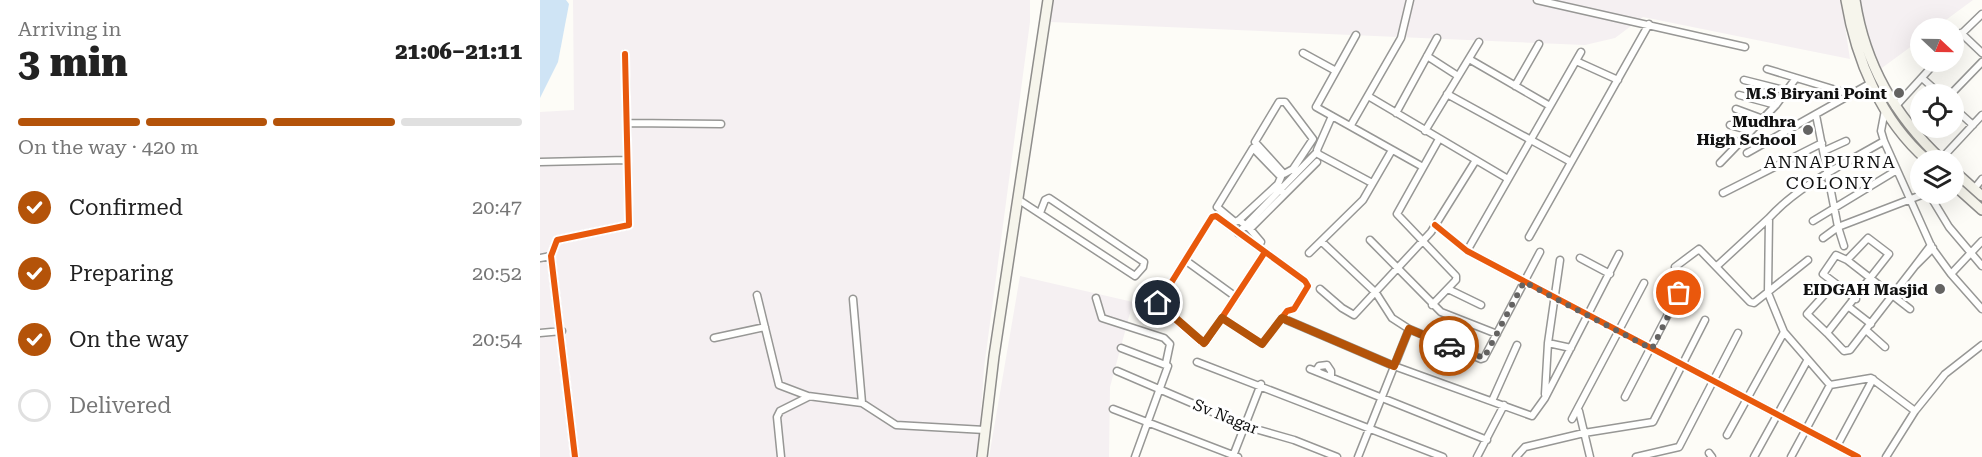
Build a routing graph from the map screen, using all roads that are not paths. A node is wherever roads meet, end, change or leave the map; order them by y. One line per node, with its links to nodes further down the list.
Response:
1 (1046, 0): 90 (street)
2 (1410, 0): 39 (street)
3 (1537, 0): 7 (street)
4 (1846, 0): 31 (street)
5 (1855, 0): 42 (street)
6 (1982, 14): 8 (street)
7 (1649, 24): 14 (street); 29 (street)
8 (1964, 30)
9 (1356, 35): 24 (street)
10 (1964, 36): 17 (street)
11 (1437, 38): 19 (street)
12 (1479, 42): 20 (street)
13 (1539, 44): 34 (street)
14 (1745, 47)
15 (1581, 52): 21 (street)
16 (1303, 53): 24 (street)
17 (1982, 53)
18 (626, 54): 50 (street)
19 (1427, 56): 26 (street); 44 (street)
20 (1469, 59): 26 (street); 34 (street)
21 (1576, 61): 29 (street); 41 (street)
22 (1982, 62): 33 (street)
23 (1767, 69): 27 (street)
24 (1336, 71): 47 (street)
25 (1927, 72): 28 (street)
26 (1458, 76): 36 (street)
27 (1796, 78): 35 (street); 37 (street)
28 (1922, 78): 32 (street); 42 (street)
29 (1618, 80): 75 (street)
30 (1744, 80): 35 (street)
31 (1871, 83): 37 (street); 42 (street)
32 (1929, 84)
33 (1961, 84)
34 (1515, 86): 41 (street)
35 (1786, 91): 40 (street)
36 (1447, 94): 55 (street); 59 (street)
37 (1849, 94): 45 (street)
38 (1739, 95): 40 (street)
39 (1368, 96): 44 (street); 52 (street)
40 (1776, 105): 49 (street)
41 (1550, 106): 59 (street)
42 (1890, 108): 61 (street); 65 (street); 66 (street)
43 (1736, 109): 49 (street)
44 (1396, 113): 55 (street)
45 (1816, 115): 63 (street); 70 (street)
46 (1982, 115): 54 (street)
47 (1332, 116): 52 (street); 69 (street)
48 (1964, 117): 54 (street)
49 (1763, 119): 56 (street)
50 (629, 123): 51 (street); 71 (street)
51 (721, 124)
52 (1351, 125): 64 (street)
53 (1730, 125): 56 (street)
54 (1973, 125): 67 (street)
55 (1425, 131): 57 (street)
56 (1751, 131): 62 (street)
57 (1439, 139): 72 (street); 77 (street)
58 (1726, 139): 62 (street)
59 (1530, 141): 75 (street); 81 (street)
60 (1846, 141): 68 (street)
61 (1884, 141): 78 (street); 80 (street)
62 (1739, 142): 76 (street)
63 (1822, 143): 68 (street); 87 (street)
64 (1392, 150): 77 (street); 84 (street)
65 (1917, 150)
66 (1932, 150)
67 (1951, 150)
68 (1824, 151): 80 (street)
69 (1317, 152): 79 (street); 84 (street)
70 (1747, 153)
71 (627, 160): 73 (street); 117 (street)
72 (1476, 160): 81 (street); 99 (street)
73 (540, 162)
74 (1317, 162): 85 (street)
75 (1571, 162): 102 (street)
76 (1720, 163)
77 (1423, 167): 108 (street)
78 (1897, 170): 91 (street); 93 (street)
79 (1294, 171): 79 (street); 85 (street)
80 (1827, 174): 93 (street); 96 (street)
81 (1508, 179): 112 (street)
82 (1982, 179): 86 (street)
83 (1964, 180): 86 (street)
84 (1372, 183): 105 (street)
85 (1281, 189): 98 (street); 98 (street)
86 (1974, 189): 89 (street)
87 (1723, 193)
88 (1964, 194): 94 (street)
89 (1982, 196)
90 (1019, 200): 95 (street); 203 (street)
91 (1908, 200): 100 (street); 110 (street)
92 (1935, 204): 116 (street)
93 (1834, 209): 97 (street); 100 (street)
94 (1982, 210)
95 (1040, 213): 95 (street)
96 (1769, 218): 124 (street); 138 (street)
97 (1813, 221)
98 (1244, 225): 101 (street); 107 (street)
99 (1436, 225): 108 (street); 112 (street)
100 (1838, 227): 103 (street); 109 (street)
101 (1238, 233): 111 (street); 120 (street)
102 (1528, 237)
103 (1823, 238)
104 (1370, 240): 127 (street)
105 (1321, 241): 114 (street); 136 (street)
106 (1982, 241): 116 (street)
107 (1261, 242)
108 (1422, 243): 127 (street); 135 (street)
109 (1844, 246)
110 (1932, 247): 129 (street); 140 (street)
111 (1265, 252): 142 (street); 153 (street)
112 (1467, 252): 131 (street)
113 (1540, 252): 131 (street)
114 (1309, 254)
115 (1619, 254): 128 (street)
116 (1970, 255): 125 (street); 129 (street)
117 (551, 256): 118 (street); 159 (street)
118 (540, 258)
119 (1580, 258): 128 (street)
120 (1185, 260): 142 (street); 152 (street)
121 (1560, 260): 141 (street)
122 (1808, 260): 138 (street)
123 (1848, 260): 130 (street); 130 (street); 133 (street)
124 (1717, 266): 126 (street); 138 (street)
125 (1982, 266)
126 (1675, 267)
127 (1399, 270): 136 (street); 146 (street)
128 (1610, 274): 151 (street)
129 (1951, 274): 150 (street)
130 (1871, 279): 140 (street); 145 (street)
131 (1524, 282): 141 (street); 165 (street)
132 (1644, 283): 160 (street)
133 (1835, 284): 145 (street); 164 (street)
134 (1320, 289): 136 (street)
135 (1448, 290): 146 (street); 147 (street)
136 (1376, 293): 157 (street)
137 (1679, 293): 173 (street)
138 (1768, 293): 161 (street)
139 (757, 295): 156 (street)
140 (1893, 295): 149 (street); 155 (street)
141 (1554, 296): 151 (street); 167 (street)
142 (1236, 297): 152 (street)
143 (1096, 298): 176 (street)
144 (853, 299): 192 (street)
145 (1856, 299): 148 (street)
146 (1432, 305): 165 (street)
147 (1481, 305)
148 (1849, 307): 155 (street); 164 (street)
149 (1911, 309)
150 (1982, 309)
151 (1589, 315): 160 (street); 172 (street)
152 (1222, 318): 153 (street)
153 (1282, 318): 177 (street)
154 (1706, 320): 178 (street)
155 (1871, 324): 158 (street)
156 (765, 327): 166 (street); 186 (street)
157 (1409, 329): 165 (street); 177 (street)
158 (1866, 330): 164 (street); 170 (street)
159 (562, 331): 162 (street); 210 (street)
160 (1620, 331): 173 (street); 195 (street)
161 (1784, 332): 174 (street); 189 (street)
162 (540, 333)
163 (1738, 333): 182 (street)
164 (1827, 333)
165 (1497, 334)
166 (714, 338)
167 (1548, 343): 172 (street); 188 (street)
168 (1517, 345): 191 (street)
169 (1982, 345): 196 (street)
170 (1885, 347)
171 (1121, 348): 176 (street)
172 (1571, 348): 188 (street)
173 (1652, 349): 178 (street); 187 (street)
174 (1807, 361): 184 (street); 197 (street)
175 (1197, 362): 183 (street)
176 (1167, 363): 185 (street)
177 (1394, 366): 190 (street); 191 (street)
178 (1682, 366): 182 (street); 204 (street)
179 (1313, 370): 190 (street)
180 (1117, 371): 185 (street, Sv Nagar)
181 (1873, 379): 184 (street); 196 (street); 207 (street)
182 (1714, 382): 189 (street); 208 (street)
183 (1261, 384): 200 (street); 201 (street)
184 (1830, 385): 202 (street)
185 (1162, 388): 199 (street); 200 (street, Sv Nagar)
186 (808, 396): 192 (street); 211 (street)
187 (1625, 397)
188 (1545, 398): 193 (street)
189 (1746, 398): 197 (street); 205 (street)
190 (1381, 399): 201 (street); 206 (street)
191 (1492, 401): 193 (street)
192 (862, 403): 203 (street)
193 (1504, 405): 206 (street)
194 (1113, 409): 199 (street)
195 (1578, 411): 198 (street); 204 (street)
196 (1915, 411): 224 (street)
197 (1777, 414): 202 (street); 221 (street)
198 (1572, 419)
199 (1148, 423): 209 (street); 213 (street)
200 (1245, 426): 209 (street); 214 (street, Sv Nagar)
201 (1370, 428): 215 (street); 216 (street)
202 (1807, 428): 207 (street); 222 (street)
203 (985, 430): 212 (street)
204 (1584, 433): 218 (street); 219 (street)
205 (1727, 435)
206 (1487, 440): 217 (street)
207 (1838, 444): 223 (street)
208 (1671, 453): 220 (street)
209 (1235, 456)
210 (575, 457)
211 (781, 457)
212 (982, 457)
213 (1135, 457)
214 (1337, 457)
215 (1358, 457)
216 (1443, 457)
217 (1477, 457)
218 (1516, 457)
219 (1590, 457)
220 (1636, 457)
221 (1754, 457)
222 (1791, 457)
223 (1858, 457)
224 (1886, 457)

